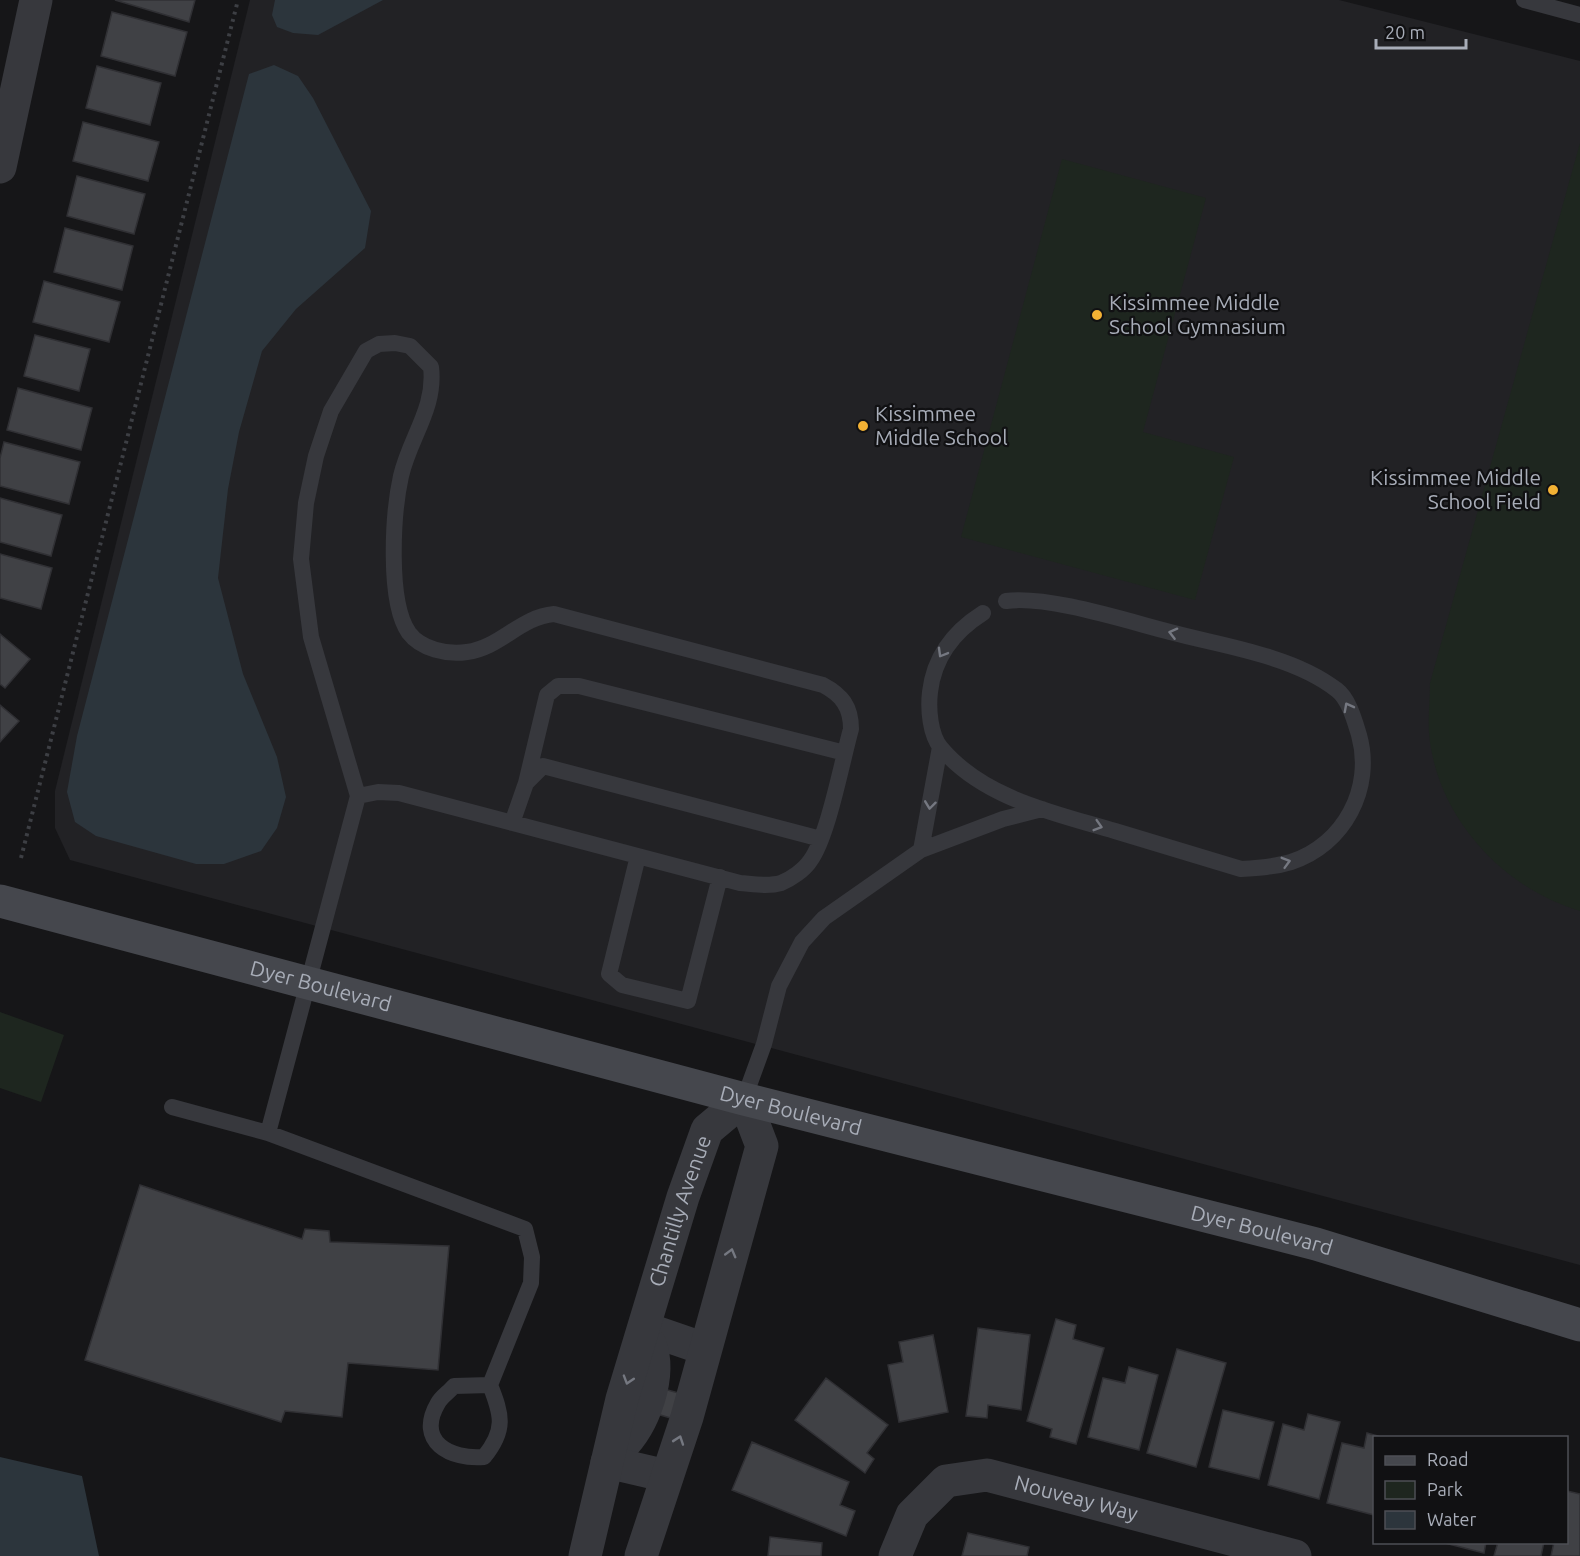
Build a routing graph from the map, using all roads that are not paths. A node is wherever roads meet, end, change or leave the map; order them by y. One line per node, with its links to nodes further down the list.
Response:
1 (36, 0): 4 (street)
2 (1524, 0): 3 (lane)
3 (1579, 12)
4 (0, 167)
5 (1006, 601): 11 (lane, one-way to 5)
6 (983, 613): 7 (lane, one-way to 7)
7 (940, 747): 11 (lane); 14 (lane, one-way to 14)
8 (844, 753): 9 (lane); 10 (lane); 13 (lane)
9 (525, 783): 12 (lane); 13 (lane)
10 (358, 796): 12 (lane); 18 (lane)
11 (1042, 809): 14 (lane)
12 (512, 823): 15 (lane)
13 (821, 839): 16 (lane)
14 (921, 850): 19 (lane)
15 (638, 856): 16 (lane); 16 (lane)
16 (720, 878)
17 (0, 901): 18 (main road, Dyer Boulevard)
18 (308, 982): 19 (main road, Dyer Boulevard); 21 (lane)
19 (744, 1100): 22 (main road, Dyer Boulevard); 23 (street, Chantilly Avenue); 24 (street, one-way to 19)
20 (172, 1107): 21 (lane)
21 (268, 1133): 25 (lane)
22 (1580, 1324)
23 (644, 1328): 24 (street); 26 (street, Chantilly Avenue, one-way to 26)
24 (705, 1348): 27 (street, one-way to 24)
25 (490, 1385): 25 (lane)
26 (607, 1462): 27 (street); 28 (street, Chantilly Avenue)
27 (667, 1476): 29 (street)
28 (585, 1556)
29 (641, 1556)
30 (896, 1556): 31 (street, Nouveay Way)
31 (1294, 1556)

